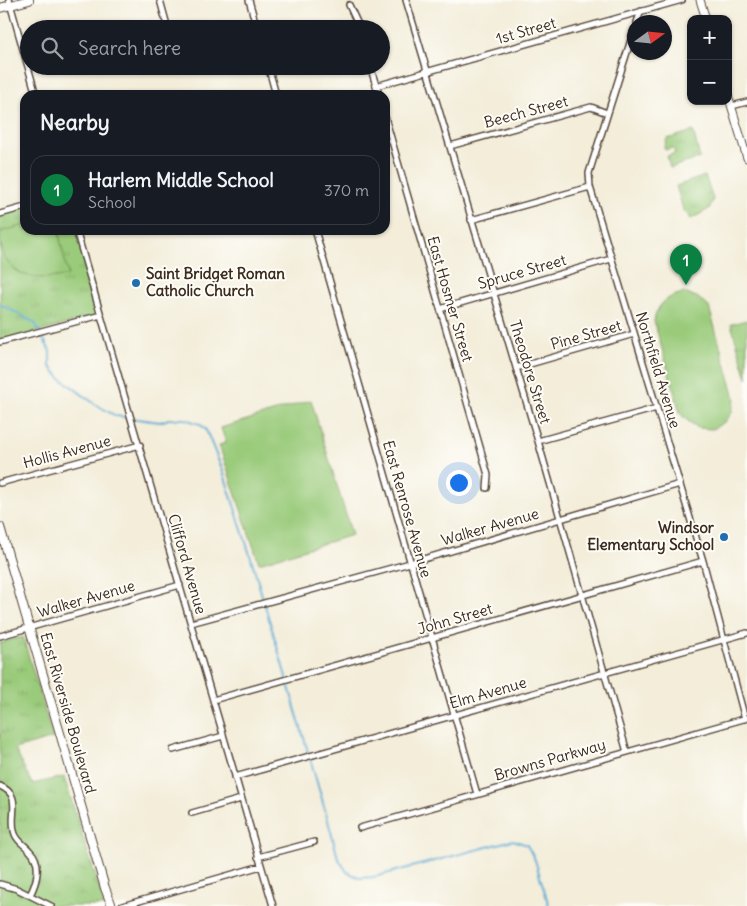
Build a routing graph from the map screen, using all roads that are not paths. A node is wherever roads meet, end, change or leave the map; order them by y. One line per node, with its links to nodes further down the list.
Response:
1 (29, 0): 7 (main road)
2 (160, 0): 13 (street)
3 (249, 0): 14 (street)
4 (406, 0): 18 (street, Theodore Street)
5 (682, 0): 10 (street, 1st Street)
6 (700, 0): 12 (street)
7 (10, 3): 9 (main road); 16 (street)
8 (350, 5): 15 (street)
9 (0, 8)
10 (641, 12): 11 (street); 18 (street, 1st Street)
11 (640, 15)
12 (705, 15)
13 (166, 20)
14 (255, 20)
15 (356, 20)
16 (20, 38)
17 (627, 52): 28 (street, Northfield Avenue)
18 (426, 72): 22 (street, 1st Street); 30 (street, Theodore Street)
19 (30, 75): 23 (street)
20 (270, 75): 24 (street)
21 (373, 75): 22 (street)
22 (376, 86): 25 (street)
23 (35, 90)
24 (275, 90)
25 (377, 90)
26 (747, 102): 27 (street)
27 (732, 106): 31 (street)
28 (607, 113): 30 (street, Beech Street); 32 (street, Northfield Avenue)
29 (390, 134): 40 (street, East Hosmer Street)
30 (450, 146): 35 (street, Theodore Street)
31 (747, 158)
32 (590, 187): 35 (street); 38 (street, Northfield Avenue)
33 (20, 208): 34 (street)
34 (0, 214)
35 (471, 220): 39 (street, Theodore Street)
36 (77, 235): 41 (street, Clifford Avenue)
37 (316, 235): 54 (street, East Renrose Avenue)
38 (611, 259): 39 (street, Spruce Street); 42 (street, Northfield Avenue)
39 (493, 294): 40 (street, Spruce Street); 44 (street, Theodore Street)
40 (440, 309): 50 (street, East Hosmer Street)
41 (101, 315): 43 (street); 47 (street, Clifford Avenue)
42 (634, 334): 44 (street, Pine Street); 45 (street, Northfield Avenue)
43 (0, 342)
44 (516, 368): 46 (street, Theodore Street)
45 (657, 408): 46 (street); 49 (street, Northfield Avenue)
46 (538, 441): 51 (street, Theodore Street)
47 (140, 445): 48 (street, Hollis Avenue); 55 (street, Clifford Avenue)
48 (0, 483)
49 (680, 484): 51 (street, Walker Avenue); 53 (street, Northfield Avenue)
50 (487, 488)
51 (559, 520): 54 (street, Walker Avenue); 56 (street, Theodore Street)
52 (0, 527): 58 (main road, East Riverside Boulevard)
53 (703, 561): 56 (street, John Street); 62 (street, Northfield Avenue)
54 (410, 563): 57 (street, Walker Avenue); 61 (street, East Renrose Avenue)
55 (180, 585): 57 (street, Clifford Avenue); 58 (street, Walker Avenue)
56 (582, 596): 61 (street, John Street); 63 (street, Theodore Street)
57 (190, 623): 64 (street, Clifford Avenue)
58 (28, 629): 60 (street, Walker Avenue); 82 (main road, East Riverside Boulevard)
59 (747, 633): 62 (street, Elm Avenue)
60 (0, 636)
61 (433, 638): 64 (street, John Street); 65 (street, East Renrose Avenue)
62 (725, 639): 63 (street, Elm Avenue); 66 (street, Northfield Avenue)
63 (605, 673): 65 (street, Elm Avenue); 69 (street, Theodore Street)
64 (213, 700): 67 (street, Clifford Avenue)
65 (455, 715): 70 (street, Elm Avenue); 72 (street, East Renrose Avenue)
66 (746, 719): 69 (street, Browns Parkway)
67 (223, 736): 68 (street); 70 (street, Clifford Avenue)
68 (173, 750)
69 (627, 752): 72 (street, Browns Parkway)
70 (235, 777): 73 (street, Clifford Avenue)
71 (0, 786): 80 (street)
72 (477, 794): 75 (street, Browns Parkway)
73 (241, 799): 74 (street); 77 (street, Clifford Avenue)
74 (192, 813)
75 (360, 828)
76 (314, 842): 77 (street)
77 (258, 857): 78 (street, Clifford Avenue)
78 (261, 866): 83 (street); 84 (street, Clifford Avenue)
79 (0, 884): 80 (street)
80 (30, 895): 81 (street)
81 (52, 906)
82 (112, 906)
83 (122, 906)
84 (273, 906)

